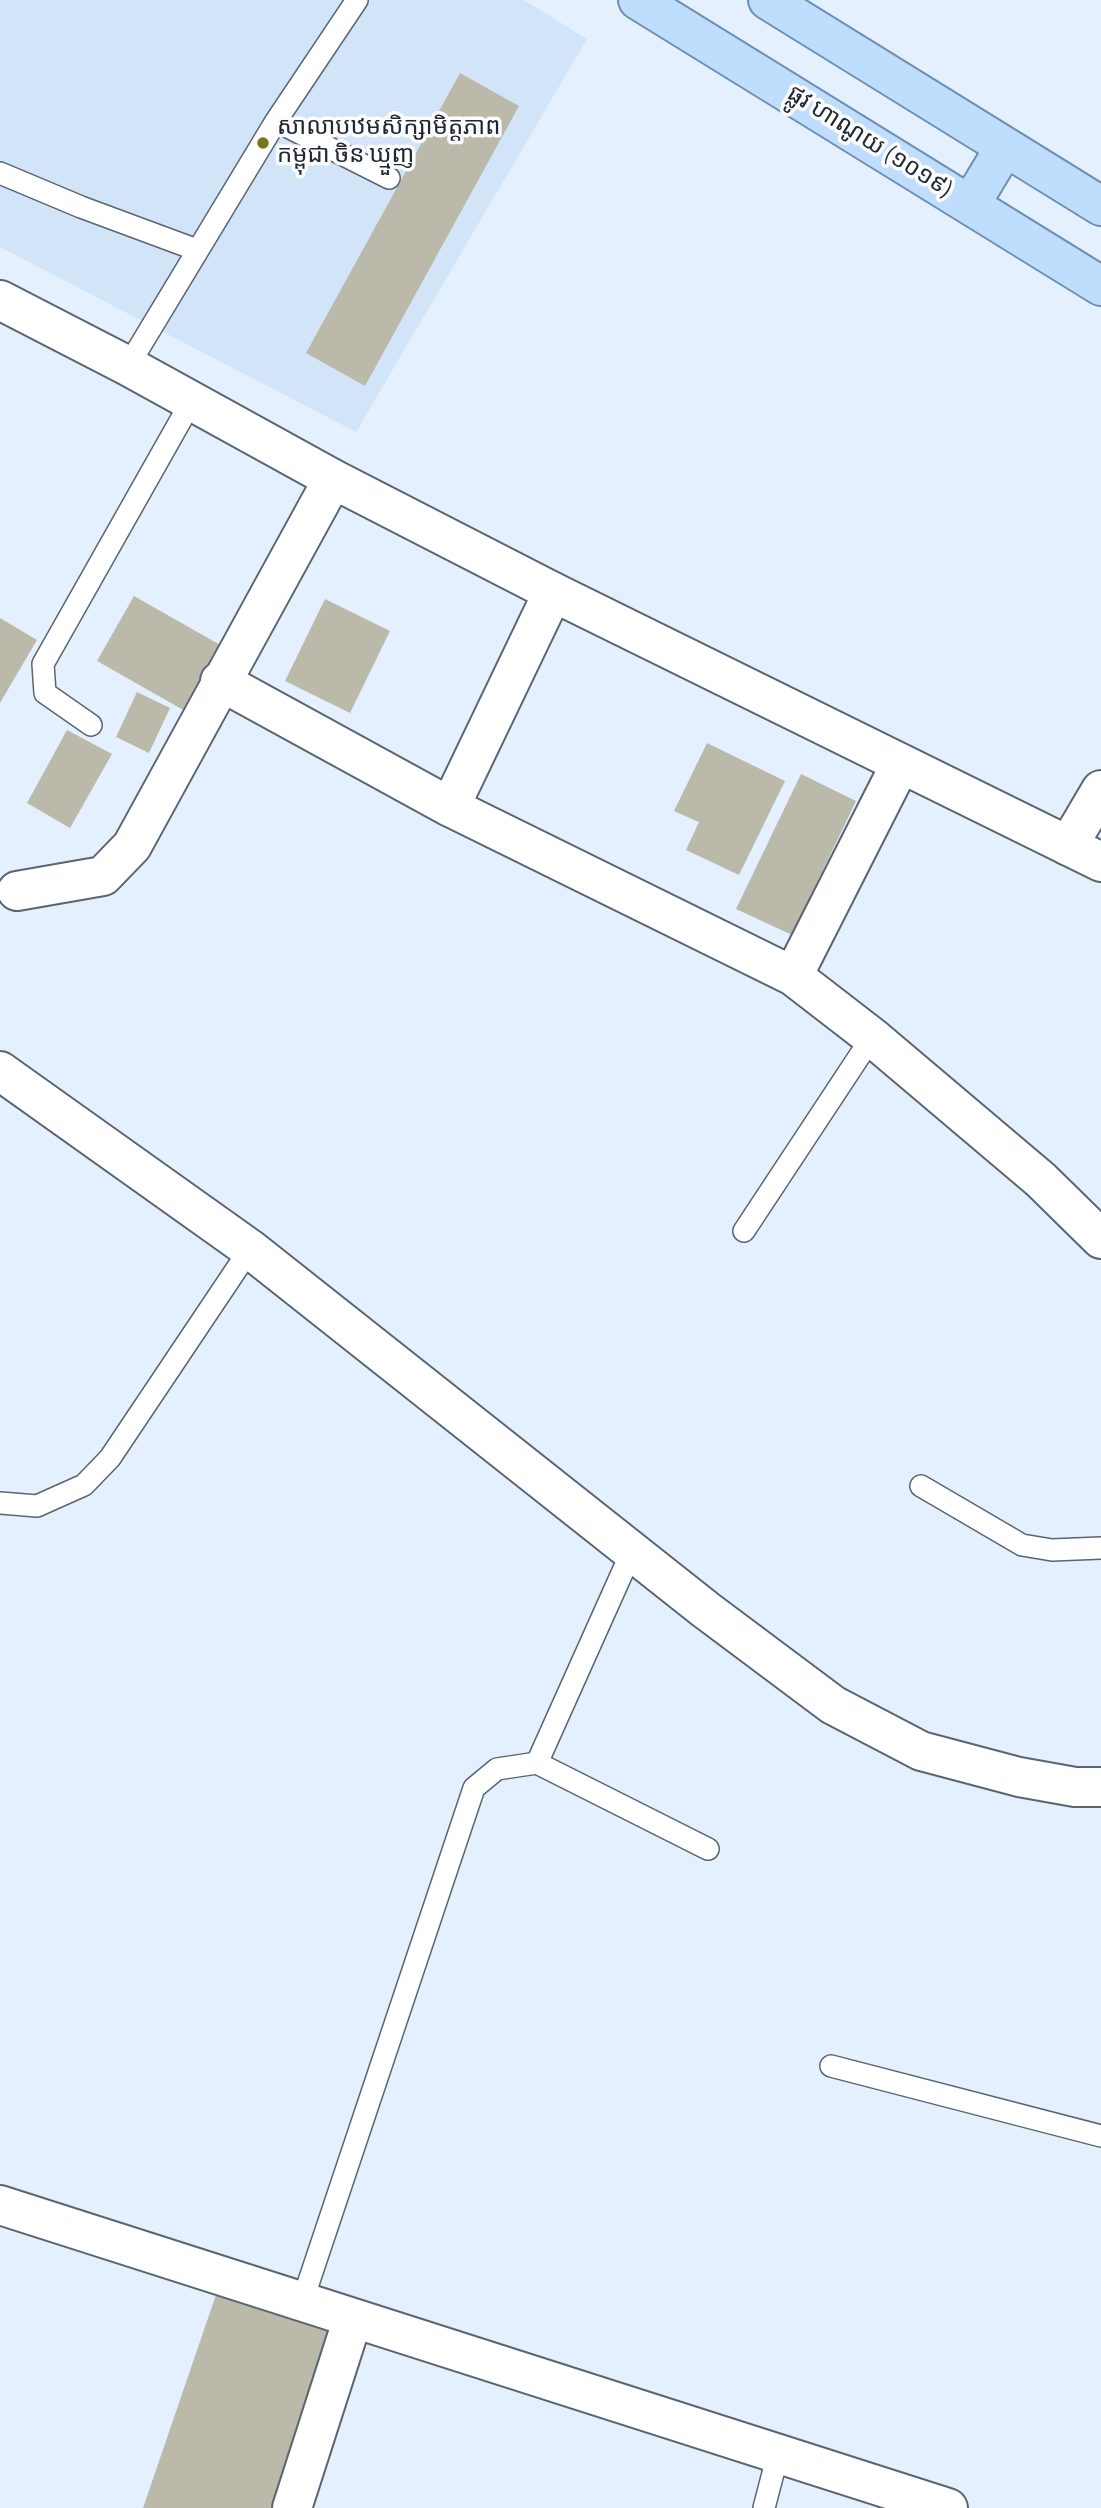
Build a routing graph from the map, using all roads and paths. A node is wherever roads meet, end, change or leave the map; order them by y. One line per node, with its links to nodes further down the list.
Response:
1 (357, 0): 4 (lane)
2 (638, 0): 8 (main road, ផ្លូវ ហាណូយ (១០១៩))
3 (768, 0): 5 (main road)
4 (276, 121): 7 (lane); 10 (lane)
5 (1005, 147): 8 (main road); 9 (main road)
6 (0, 173): 10 (lane)
7 (389, 178)
8 (970, 205): 11 (main road, ផ្លូវ ហាណូយ (១០១៩))
9 (1101, 206)
10 (197, 250): 13 (lane)
11 (1101, 286)
12 (0, 300): 13 (street)
13 (128, 366): 14 (street)
14 (191, 402): 15 (street); 18 (lane)
15 (333, 479): 16 (street); 17 (street)
16 (553, 592): 19 (street); 21 (street)
17 (220, 681): 21 (street); 23 (street)
18 (91, 725)
19 (900, 765): 22 (street); 24 (street)
20 (1101, 790): 22 (street)
21 (450, 807): 24 (street)
22 (1084, 854)
23 (17, 891)
24 (793, 976): 25 (street)
25 (872, 1037): 27 (lane); 28 (street)
26 (0, 1070): 29 (street)
27 (744, 1231)
28 (1101, 1239)
29 (250, 1249): 31 (lane); 33 (street)
30 (921, 1486): 32 (lane)
31 (0, 1503)
32 (1101, 1548)
33 (632, 1551): 34 (lane); 35 (street)
34 (537, 1763): 36 (lane); 40 (lane)
35 (1101, 1787)
36 (708, 1849)
37 (831, 2066): 38 (lane)
38 (1101, 2136)
39 (0, 2205): 40 (street)
40 (302, 2302): 41 (street)
41 (353, 2318): 42 (street); 43 (street)
42 (778, 2454): 44 (lane); 45 (street)
43 (292, 2508)
44 (764, 2508)
45 (948, 2508)

